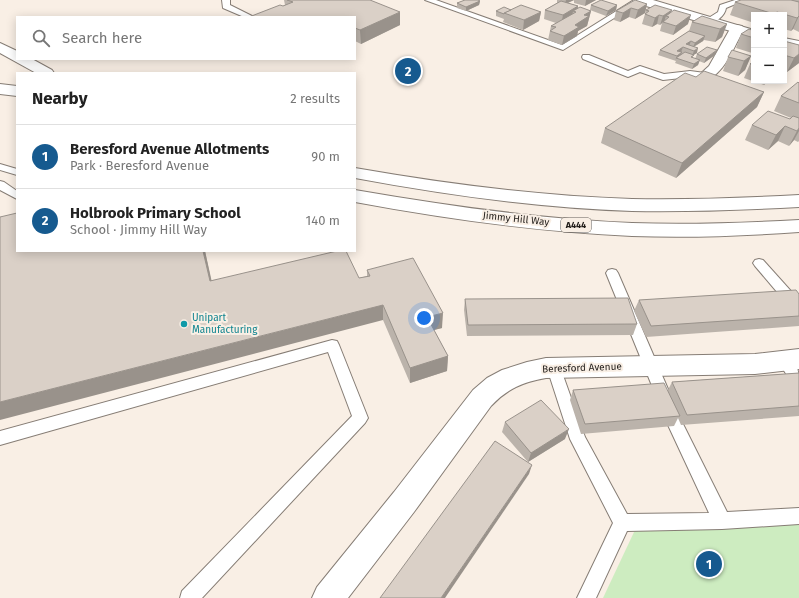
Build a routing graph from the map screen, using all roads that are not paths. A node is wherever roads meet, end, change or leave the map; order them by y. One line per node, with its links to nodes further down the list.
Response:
1 (226, 0): 5 (lane)
2 (429, 0): 3 (lane)
3 (639, 0): 6 (main road)
4 (741, 0): 6 (lane)
5 (248, 16)
6 (710, 21): 7 (main road)
7 (737, 29): 8 (main road); 17 (main road)
8 (751, 33)
9 (787, 43): 10 (main road)
10 (799, 45)
11 (1, 48): 12 (main road); 15 (main road)
12 (16, 56)
13 (586, 57): 17 (lane)
14 (23, 60): 16 (main road)
15 (0, 65)
16 (45, 72)
17 (705, 76)
18 (0, 89): 19 (main road)
19 (16, 91)
20 (0, 166): 21 (lane)
21 (16, 172)
22 (356, 173): 26 (main road)
23 (0, 184): 24 (lane)
24 (16, 195)
25 (356, 196): 27 (main road, Jimmy Hill Way / A444)
26 (799, 201)
27 (799, 226)
28 (759, 263): 30 (lane)
29 (612, 273): 32 (lane)
30 (799, 309)
31 (791, 360): 32 (main road, Beresford Avenue); 34 (lane)
32 (652, 366): 33 (main road, Beresford Avenue); 37 (lane)
33 (554, 368): 38 (lane); 39 (main road, Beresford Avenue)
34 (799, 382)
35 (0, 438): 40 (lane)
36 (799, 516): 37 (lane)
37 (722, 521): 38 (lane)
38 (622, 523): 41 (lane)
39 (336, 595)
40 (189, 598)
41 (586, 598)

